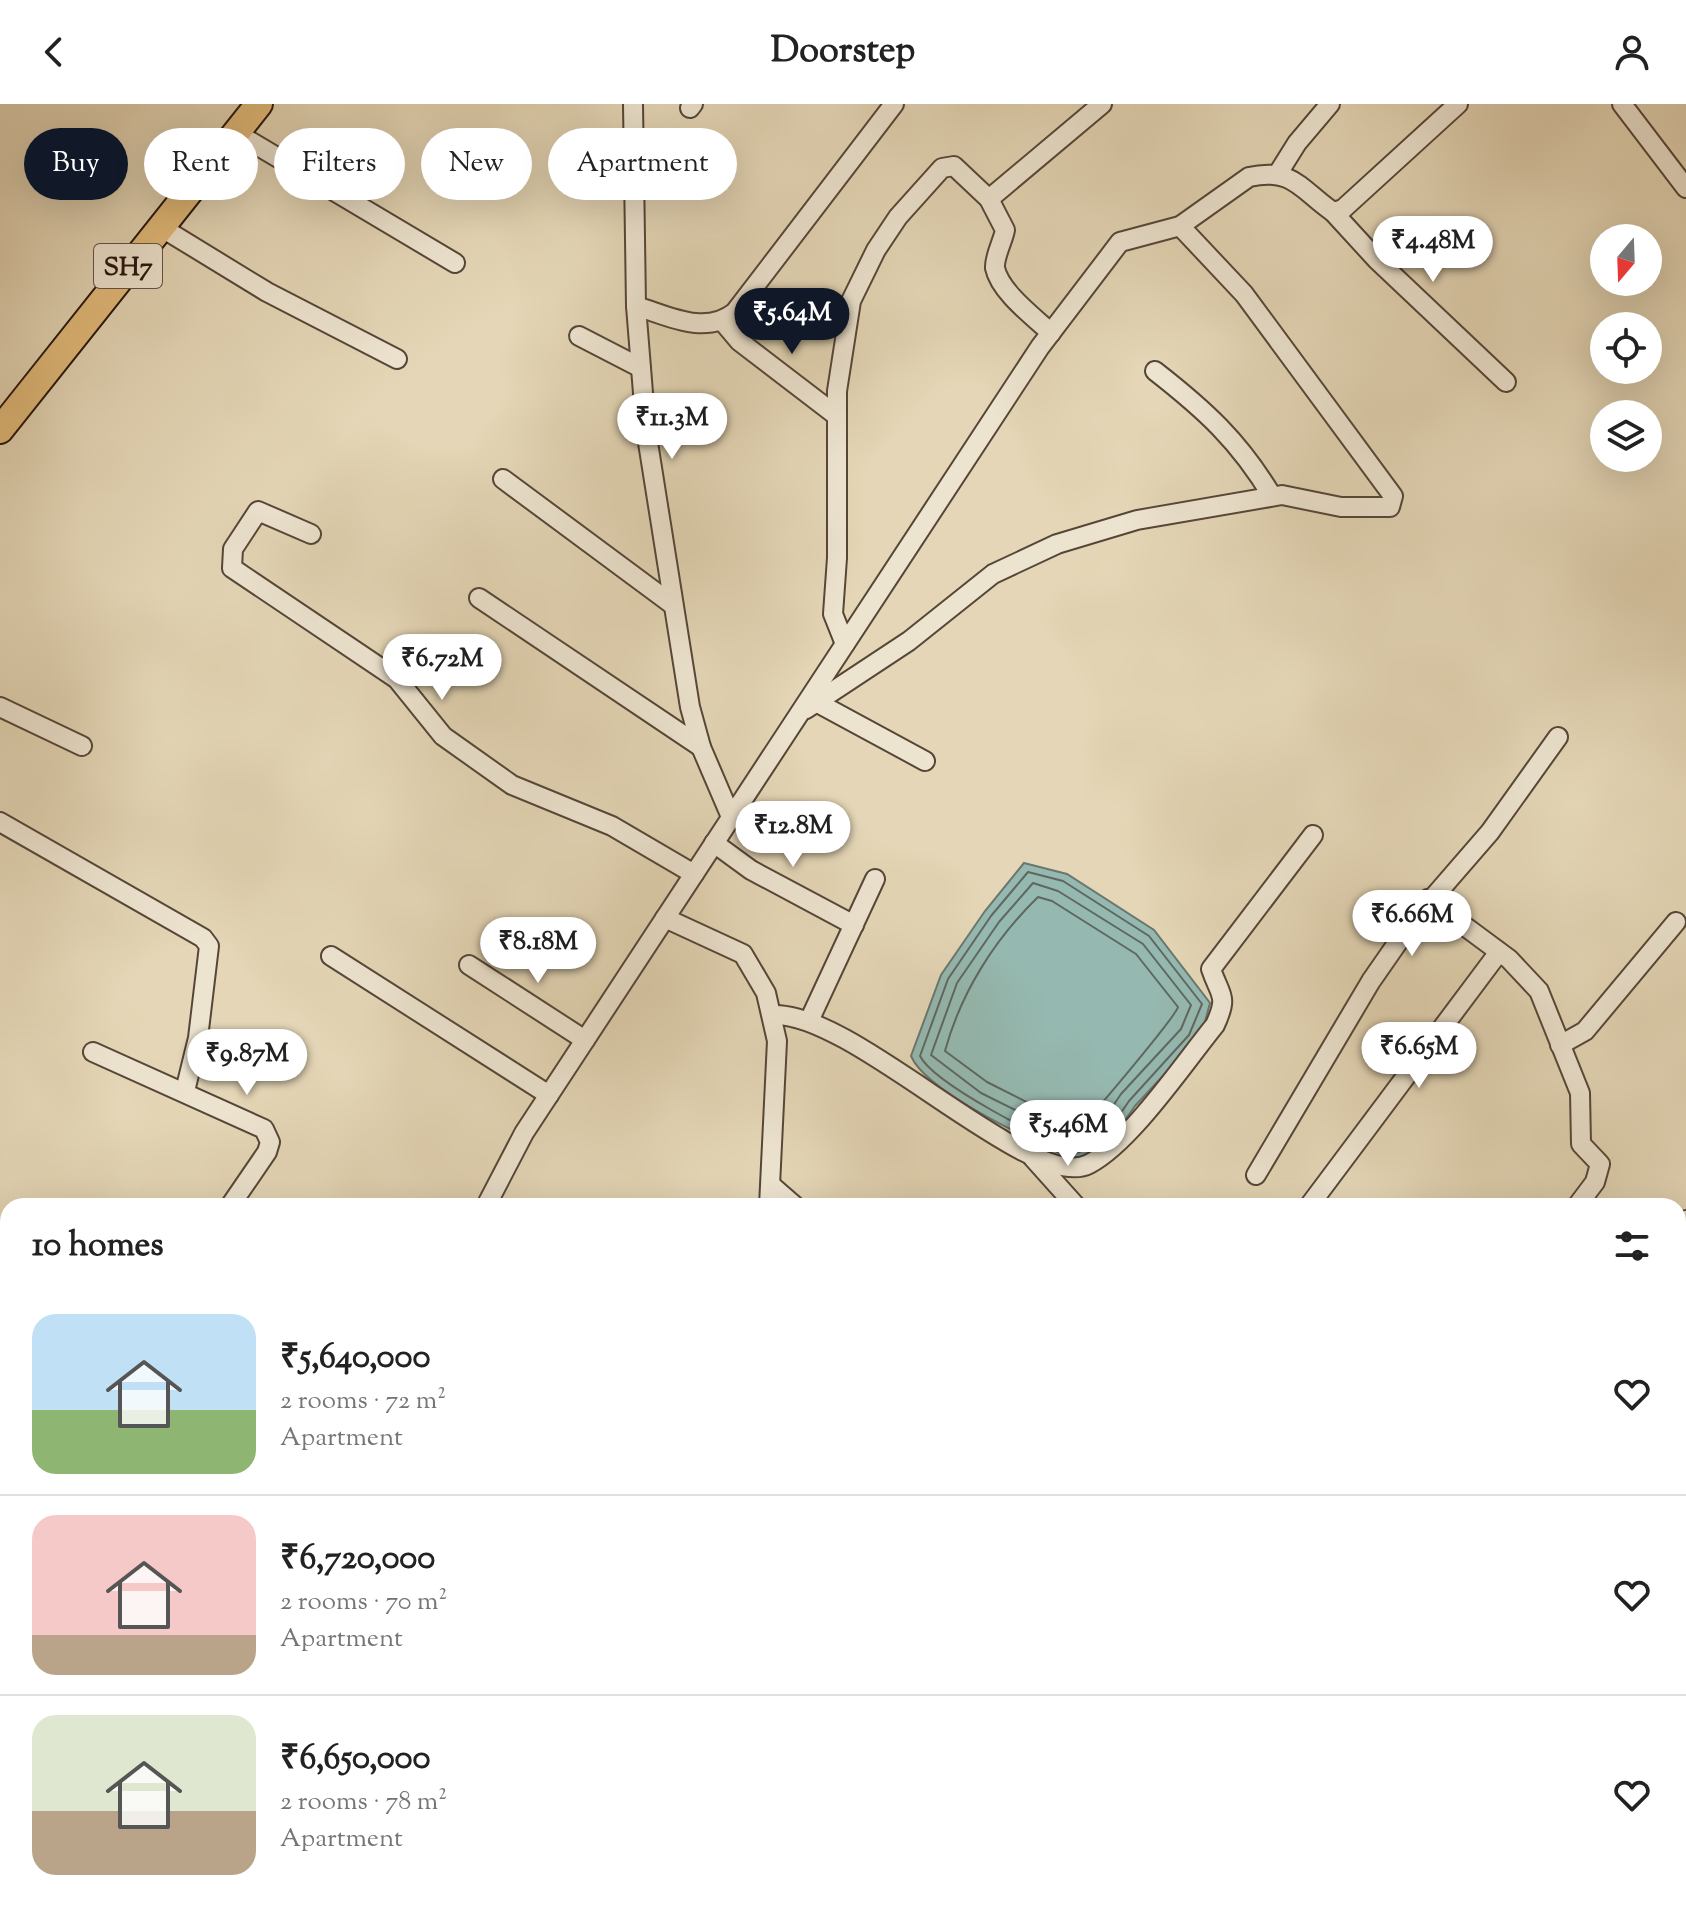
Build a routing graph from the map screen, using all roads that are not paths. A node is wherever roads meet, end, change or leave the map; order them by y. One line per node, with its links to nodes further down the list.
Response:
1 (259, 104): 8 (main road, SH7)
2 (633, 104): 18 (street)
3 (894, 104): 19 (street)
4 (1102, 104): 12 (street)
5 (1330, 104): 10 (street)
6 (1458, 104): 14 (street)
7 (1622, 104): 11 (street)
8 (242, 128)
9 (258, 146): 17 (street)
10 (1277, 175): 14 (street); 16 (street)
11 (1686, 188)
12 (989, 199): 20 (street); 26 (street)
13 (181, 200): 15 (main road, SH7)
14 (1333, 212): 25 (street)
15 (159, 226): 22 (street); 27 (main road, SH7)
16 (1180, 226): 20 (street); 29 (street)
17 (455, 263)
18 (636, 306): 19 (street); 23 (street)
19 (723, 322): 26 (street)
20 (1051, 333): 33 (street)
21 (579, 336): 23 (street)
22 (397, 359)
23 (641, 368): 32 (street)
24 (1155, 371): 29 (street)
25 (1506, 382)
26 (837, 416): 33 (street)
27 (0, 430)
28 (503, 479): 32 (street)
29 (1272, 496): 34 (street)
30 (311, 534): 45 (street)
31 (479, 598): 39 (street)
32 (673, 605): 39 (street)
33 (845, 644): 36 (street)
34 (816, 702): 36 (street); 40 (street)
35 (0, 707): 38 (street)
36 (800, 713): 41 (street)
37 (1558, 737): 47 (street)
38 (82, 746)
39 (701, 747): 41 (street)
40 (925, 761)
41 (731, 817): 44 (street)
42 (0, 822): 59 (street)
43 (1313, 835): 61 (street)
44 (714, 843): 45 (street); 50 (street)
45 (694, 874): 48 (street)
46 (875, 879): 50 (street)
47 (1428, 899): 51 (street); 62 (street)
48 (665, 918): 54 (street); 56 (street)
49 (1676, 922): 57 (street)
50 (854, 925): 55 (street)
51 (1499, 952): 57 (street); 69 (street)
52 (331, 956): 60 (street)
53 (469, 965): 56 (street)
54 (773, 1015): 55 (street); 63 (street)
55 (809, 1021): 61 (street)
56 (585, 1040): 60 (street)
57 (1560, 1045): 70 (street)
58 (93, 1052): 59 (street)
59 (185, 1091): 64 (street)
60 (549, 1095): 65 (street)
61 (1031, 1156): 68 (street)
62 (1256, 1175)
63 (772, 1186): 66 (street); 67 (street)
64 (236, 1198)
65 (490, 1198)
66 (770, 1198)
67 (786, 1198)
68 (1069, 1198)
69 (1315, 1198)
70 (1583, 1198)

